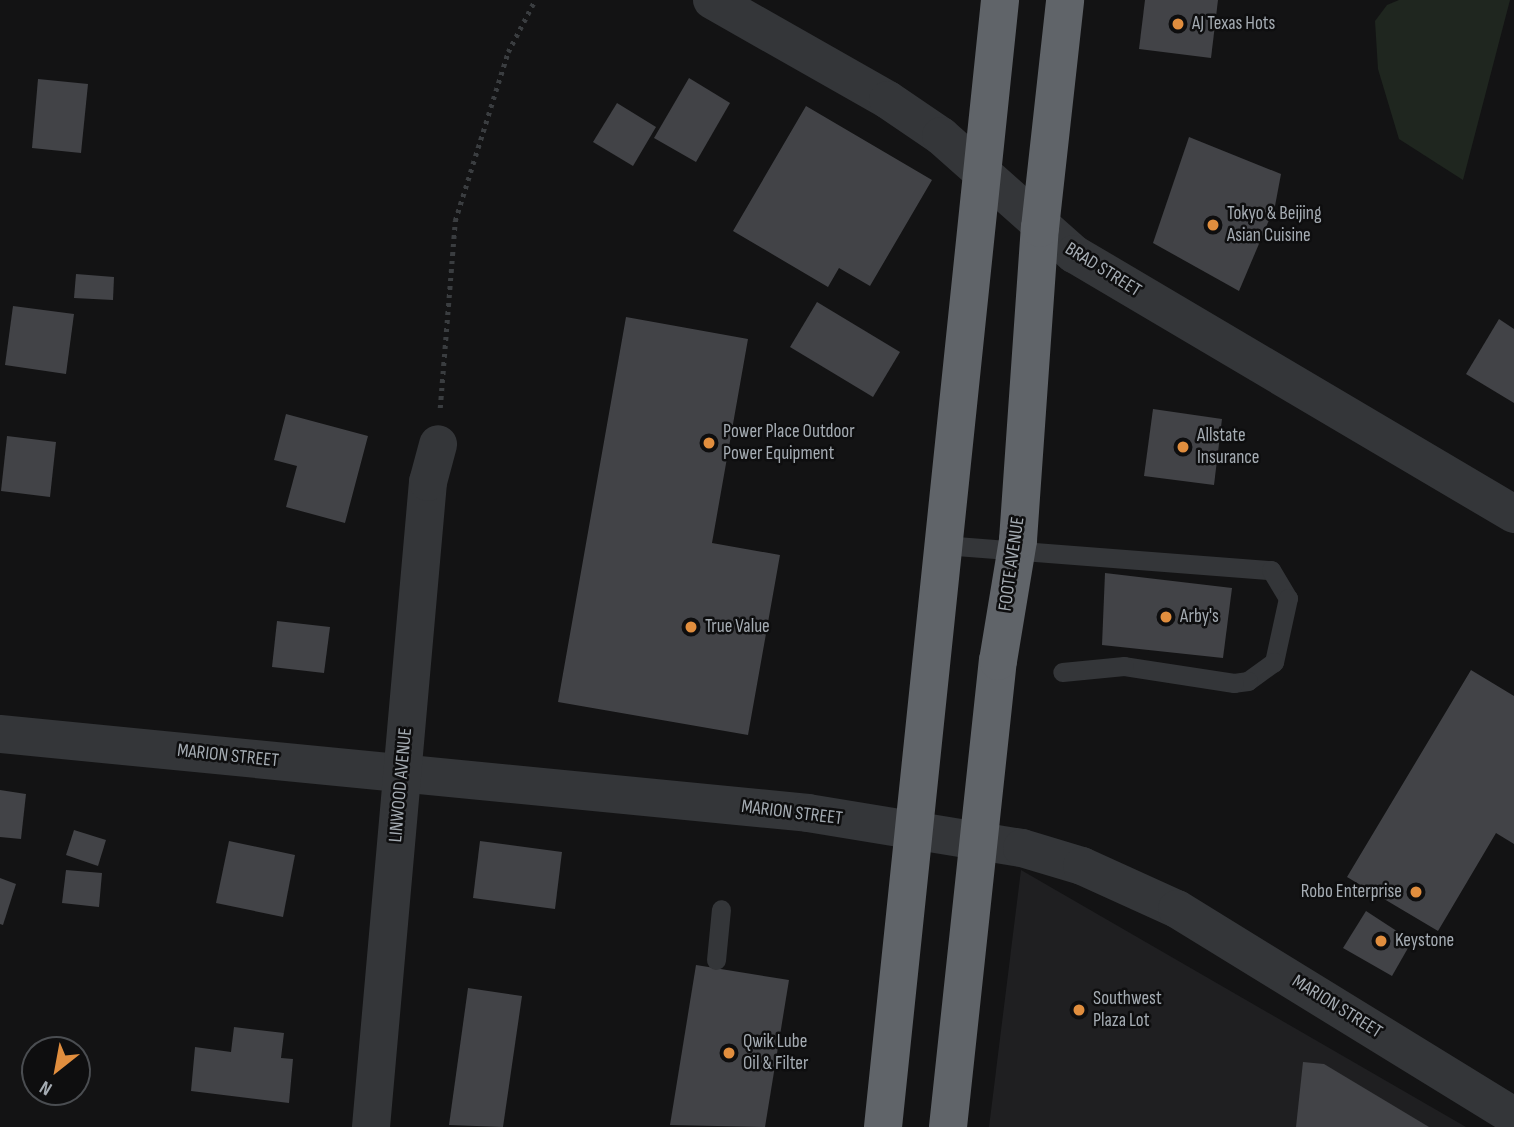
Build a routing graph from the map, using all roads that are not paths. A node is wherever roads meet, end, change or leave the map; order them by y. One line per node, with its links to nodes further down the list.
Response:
1 (712, 0): 4 (street, BRAD STREET)
2 (1000, 0): 4 (highway)
3 (1065, 0): 5 (highway, FOOTE AVENUE)
4 (982, 170): 5 (street, BRAD STREET); 8 (highway)
5 (1040, 228): 7 (street, BRAD STREET); 9 (highway, FOOTE AVENUE)
6 (438, 444): 12 (street, LINWOOD AVENUE)
7 (1514, 514)
8 (943, 545): 9 (lane); 13 (highway)
9 (1016, 550): 10 (lane); 14 (highway, FOOTE AVENUE)
10 (1062, 672)
11 (0, 734): 12 (street, MARION STREET)
12 (402, 773): 13 (street, MARION STREET); 18 (street, LINWOOD AVENUE)
13 (913, 829): 14 (street, MARION STREET); 19 (highway)
14 (979, 838): 17 (street, MARION STREET); 20 (highway, FOOTE AVENUE)
15 (721, 908): 16 (lane)
16 (716, 960)
17 (1514, 1116)
18 (371, 1127)
19 (883, 1127)
20 (948, 1127)

